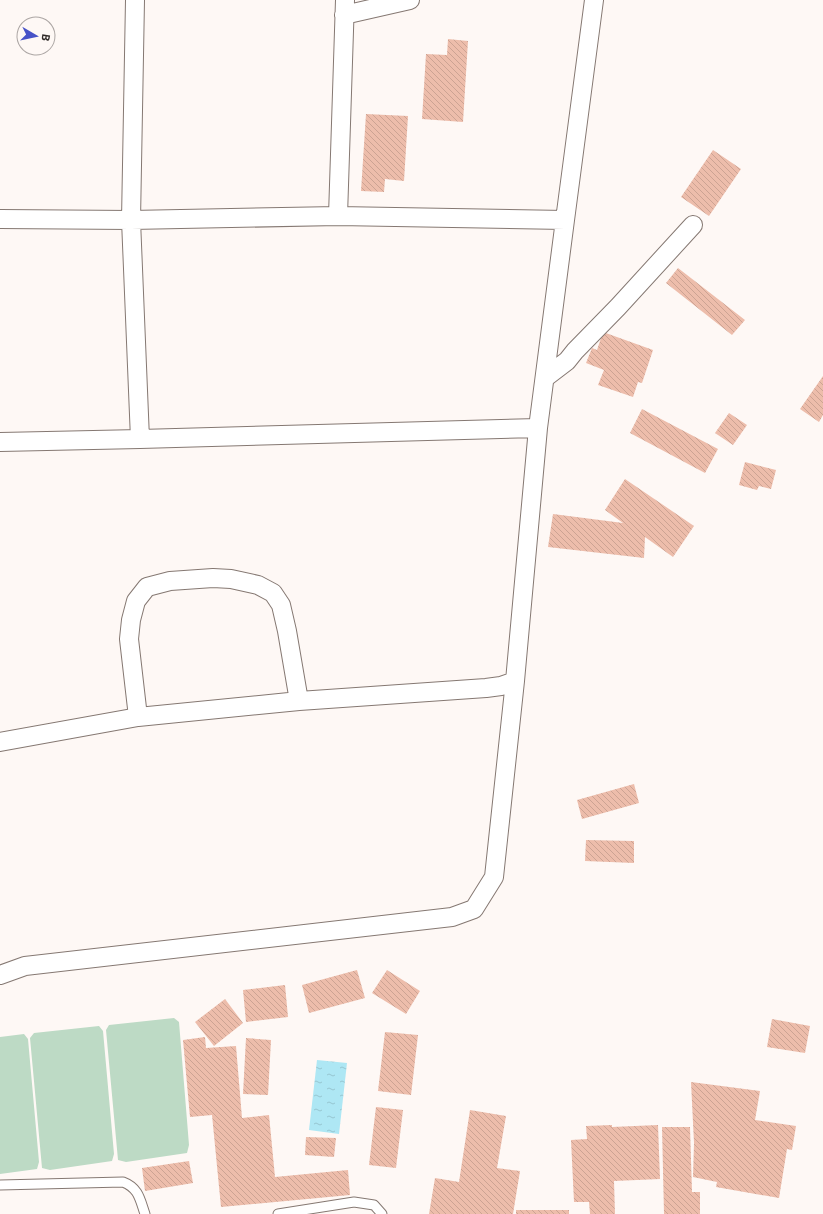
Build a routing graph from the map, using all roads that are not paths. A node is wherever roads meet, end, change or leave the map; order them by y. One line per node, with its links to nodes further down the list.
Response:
1 (135, 0): 7 (street)
2 (410, 0): 4 (street)
3 (594, 0): 8 (street)
4 (344, 8): 5 (street)
5 (338, 216): 7 (street); 8 (street)
6 (0, 219): 7 (street)
7 (131, 220): 12 (street)
8 (565, 220): 10 (street)
9 (693, 225): 10 (street)
10 (546, 377): 11 (street)
11 (538, 428): 12 (street); 14 (street)
12 (140, 439): 13 (street)
13 (0, 442)
14 (515, 681): 15 (street); 18 (street)
15 (299, 701): 16 (street); 16 (street)
16 (138, 718): 17 (street)
17 (0, 742)
18 (0, 974)
19 (0, 1185): 20 (lane)
20 (146, 1214)
21 (278, 1214): 22 (lane)
22 (382, 1214)

